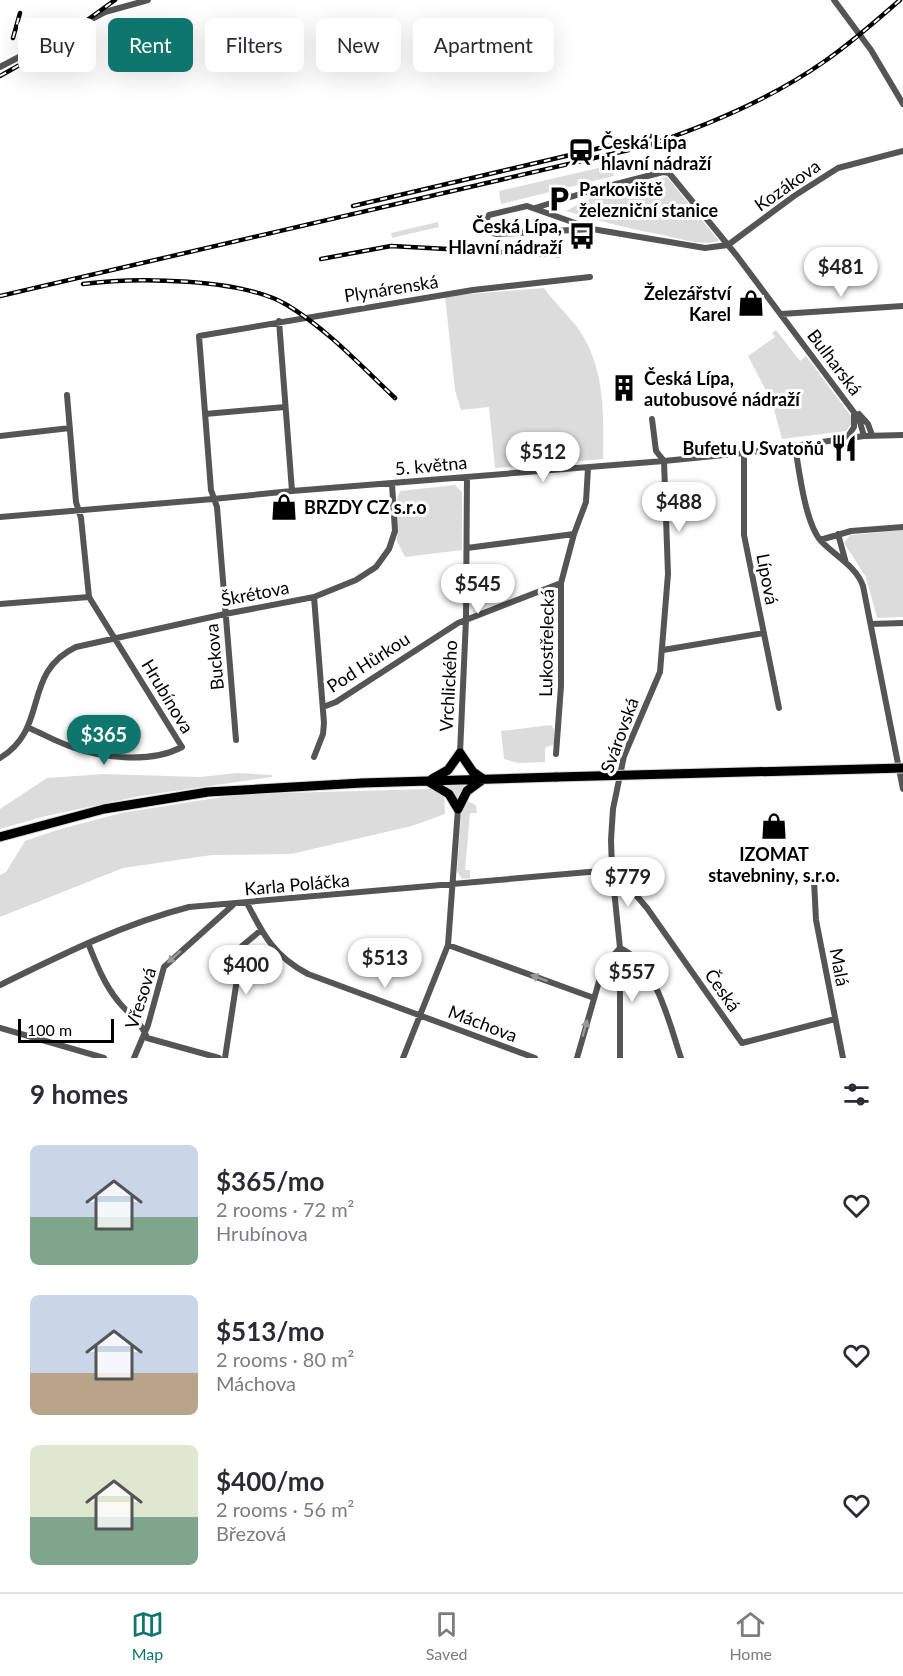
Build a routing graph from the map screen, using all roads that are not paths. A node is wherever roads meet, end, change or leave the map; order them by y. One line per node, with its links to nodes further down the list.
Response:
1 (148, 0): 3 (street)
2 (834, 0): 4 (street)
3 (0, 67)
4 (903, 104)
5 (903, 152): 8 (street, Kozákova)
6 (535, 208): 7 (street, Bulharská); 7 (street, Bulharská); 8 (street, Bulharská)
7 (592, 230): 8 (street, Bulharská)
8 (728, 245): 11 (street, Bulharská)
9 (590, 277): 12 (street, Plynárenská)
10 (903, 306): 11 (street)
11 (781, 314): 16 (street, Bulharská)
12 (279, 321): 13 (street, Plynárenská); 15 (street)
13 (199, 336): 17 (street, Buckova)
14 (67, 395): 19 (street, Hrubínova)
15 (285, 407): 17 (street); 30 (street)
16 (853, 411): 22 (street, Bulharská); 23 (street, Bulharská)
17 (205, 414): 31 (street, Buckova)
18 (652, 419): 26 (street, Svárovská)
19 (70, 428): 21 (street); 32 (street, Hrubínova)
20 (903, 435): 22 (street, 5. května)
21 (0, 436)
22 (868, 436): 23 (street, 5. května)
23 (846, 438): 24 (street, 5. května)
24 (795, 446): 25 (street, 5. května); 37 (street)
25 (744, 453): 26 (street, 5. května); 48 (street, Lípová)
26 (664, 461): 27 (street, 5. května); 50 (street, Svárovská)
27 (588, 468): 28 (street, 5. května); 35 (street, Lukostřelecká)
28 (467, 477): 29 (street, 5. května); 38 (street, Vrchlického)
29 (392, 484): 30 (street, 5. května); 42 (street, Škrétova)
30 (292, 491): 31 (street, 5. května)
31 (213, 499): 32 (street, 5. května); 44 (street, Buckova)
32 (79, 511): 33 (street, 5. května); 41 (street, Hrubínova)
33 (0, 517)
34 (903, 527): 36 (street)
35 (574, 534): 38 (street); 40 (street, Lukostřelecká)
36 (838, 534): 37 (street); 39 (street)
37 (820, 540): 39 (street)
38 (468, 548): 45 (street, Vrchlického)
39 (846, 564): 47 (street)
40 (561, 583): 45 (street, Pod Hůrkou); 57 (street, Lukostřelecká)
41 (89, 597): 43 (street); 49 (street, Hrubínova)
42 (314, 597): 44 (street, Škrétova); 51 (street)
43 (0, 604)
44 (225, 614): 49 (street, Škrétova); 54 (street, Buckova)
45 (466, 619): 51 (street, Pod Hůrkou); 56 (street, Vrchlického)
46 (903, 622): 47 (street)
47 (871, 624): 55 (street)
48 (764, 633): 50 (street); 52 (street, Lípová)
49 (116, 639): 53 (street, Škrétova); 53 (street, Hrubínova)
50 (663, 650): 66 (street, Svárovská)
51 (323, 707): 58 (street)
52 (779, 708)
53 (28, 728): 59 (street)
54 (236, 740)
55 (900, 752): 63 (street)
56 (460, 753): 61 (main road); 62 (main road)
57 (556, 754)
58 (314, 757)
59 (0, 758)
60 (903, 768): 61 (main road, bridge)
61 (483, 779): 62 (main road); 64 (main road)
62 (427, 781): 64 (main road); 65 (main road)
63 (903, 789)
64 (458, 809): 68 (street)
65 (0, 837)
66 (612, 870): 68 (street, Karla Poláčka); 74 (street, Svárovská); 78 (street, Česká)
67 (814, 881): 78 (street, Malá)
68 (452, 885): 69 (street, Karla Poláčka); 73 (street)
69 (247, 903): 70 (street, Karla Poláčka); 71 (street, Máchova)
70 (234, 904): 72 (street, Karla Poláčka); 80 (street, Vřesová, one-way to 80)
71 (260, 931): 77 (street, Máchova); 84 (street)
72 (88, 942): 75 (street, Karla Poláčka); 80 (street)
73 (448, 945): 76 (street, one-way to 73); 77 (street)
74 (620, 948): 76 (street); 88 (street, Svárovská); 89 (street)
75 (0, 985)
76 (594, 998): 87 (street, one-way to 76)
77 (421, 1016): 85 (street); 86 (street, Máchova)
78 (835, 1019): 90 (street, Malá)
79 (0, 1028): 81 (street)
80 (146, 1029): 82 (street, Vřesová); 83 (street)
81 (104, 1058)
82 (134, 1058)
83 (219, 1058)
84 (225, 1058)
85 (403, 1058)
86 (533, 1058)
87 (577, 1058)
88 (620, 1058)
89 (681, 1058)
90 (843, 1058)

